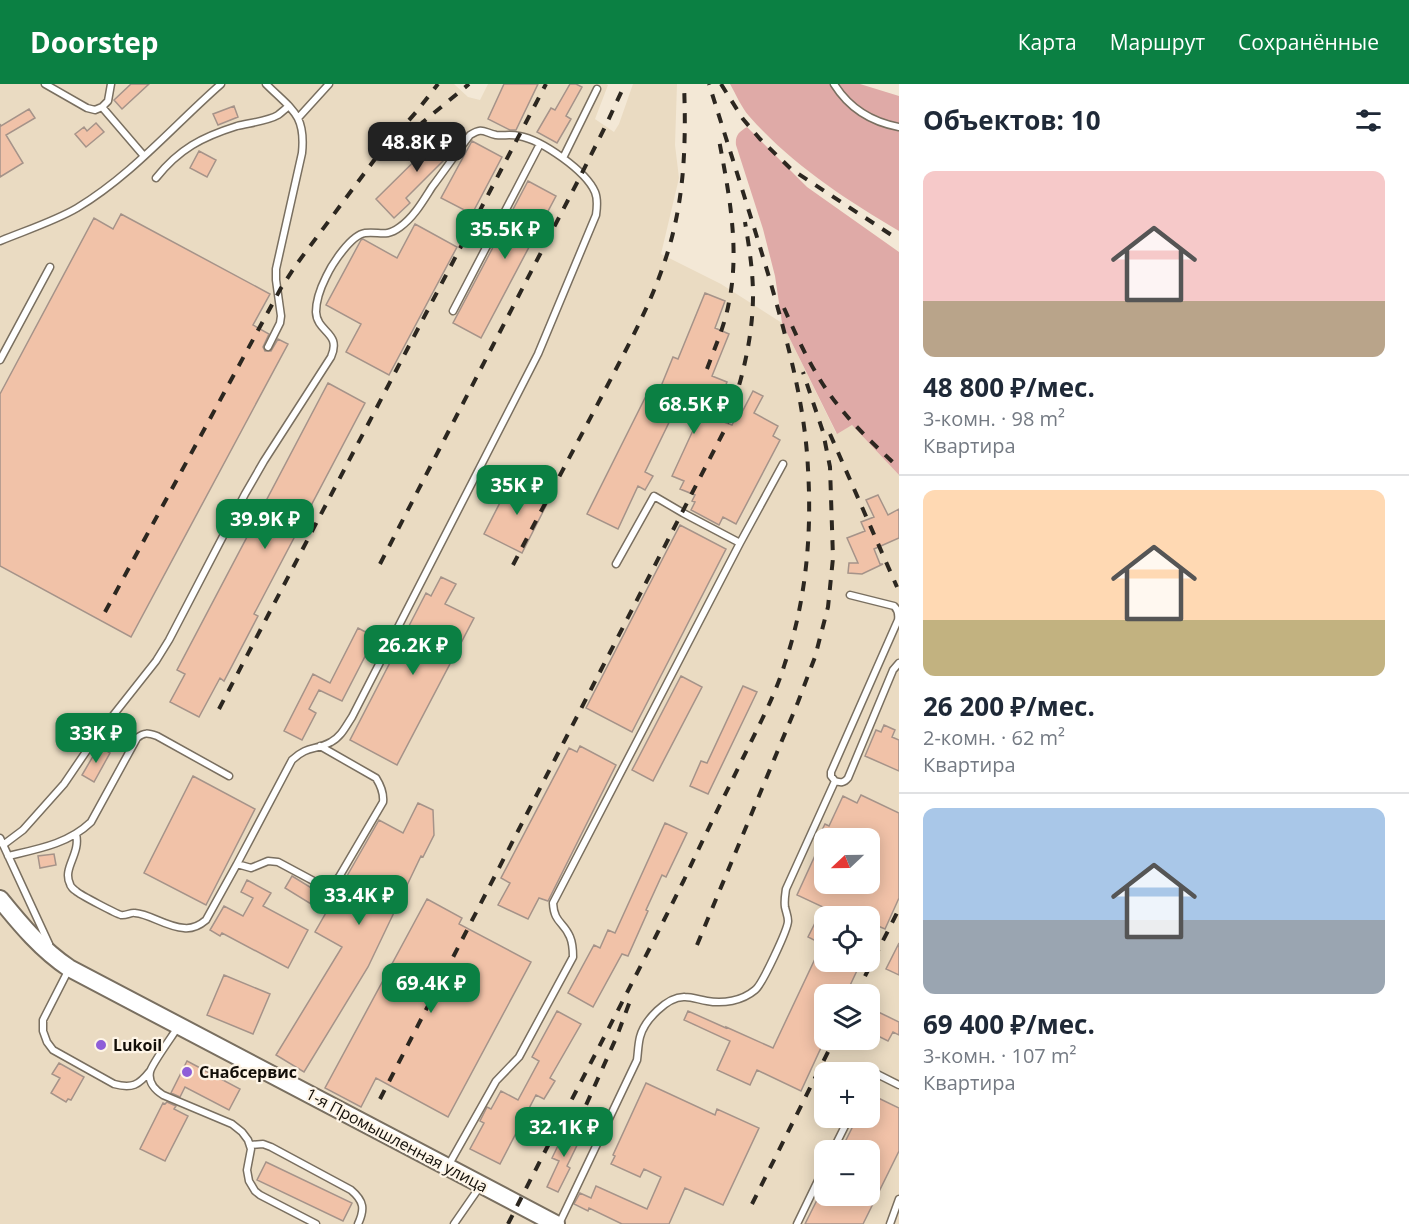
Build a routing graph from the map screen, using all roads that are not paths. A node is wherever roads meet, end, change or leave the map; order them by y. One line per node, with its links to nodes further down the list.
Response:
1 (45, 84): 9 (lane)
2 (111, 84): 9 (lane)
3 (221, 84): 13 (lane)
4 (266, 84): 8 (lane)
5 (329, 84): 10 (lane)
6 (834, 84): 11 (lane)
7 (597, 89): 14 (lane)
8 (288, 106): 10 (lane); 15 (lane)
9 (102, 107): 13 (lane)
10 (298, 117): 19 (lane)
11 (899, 127)
12 (540, 144): 14 (lane); 18 (lane); 30 (lane)
13 (144, 156): 16 (lane)
14 (563, 158): 26 (lane)
15 (156, 178)
16 (0, 241)
17 (50, 267): 20 (lane)
18 (453, 311)
19 (268, 347)
20 (0, 360)
21 (783, 464): 22 (lane)
22 (740, 543): 23 (lane); 40 (lane)
23 (616, 564)
24 (850, 595): 28 (lane)
25 (899, 663): 28 (lane)
26 (320, 746): 32 (lane); 32 (lane)
27 (229, 776): 29 (lane)
28 (835, 780): 47 (lane)
29 (76, 834): 31 (lane); 32 (lane)
30 (2, 842): 31 (lane)
31 (8, 856): 34 (lane)
32 (237, 864)
33 (0, 899): 34 (main road, 1-я Промышленная улица)
34 (62, 963): 35 (main road, 1-я Промышленная улица); 36 (lane)
35 (179, 1025): 36 (lane); 40 (main road, 1-я Промышленная улица)
36 (150, 1071): 39 (lane)
37 (880, 1075): 38 (lane)
38 (899, 1084)
39 (250, 1145): 44 (lane); 45 (lane)
40 (447, 1167): 41 (main road, 1-я Промышленная улица)
41 (481, 1185): 46 (lane); 47 (main road, 1-я Промышленная улица)
42 (814, 1189): 48 (lane)
43 (899, 1199): 49 (lane)
44 (316, 1224)
45 (358, 1224)
46 (454, 1224)
47 (557, 1224)
48 (797, 1224)
49 (890, 1224)

